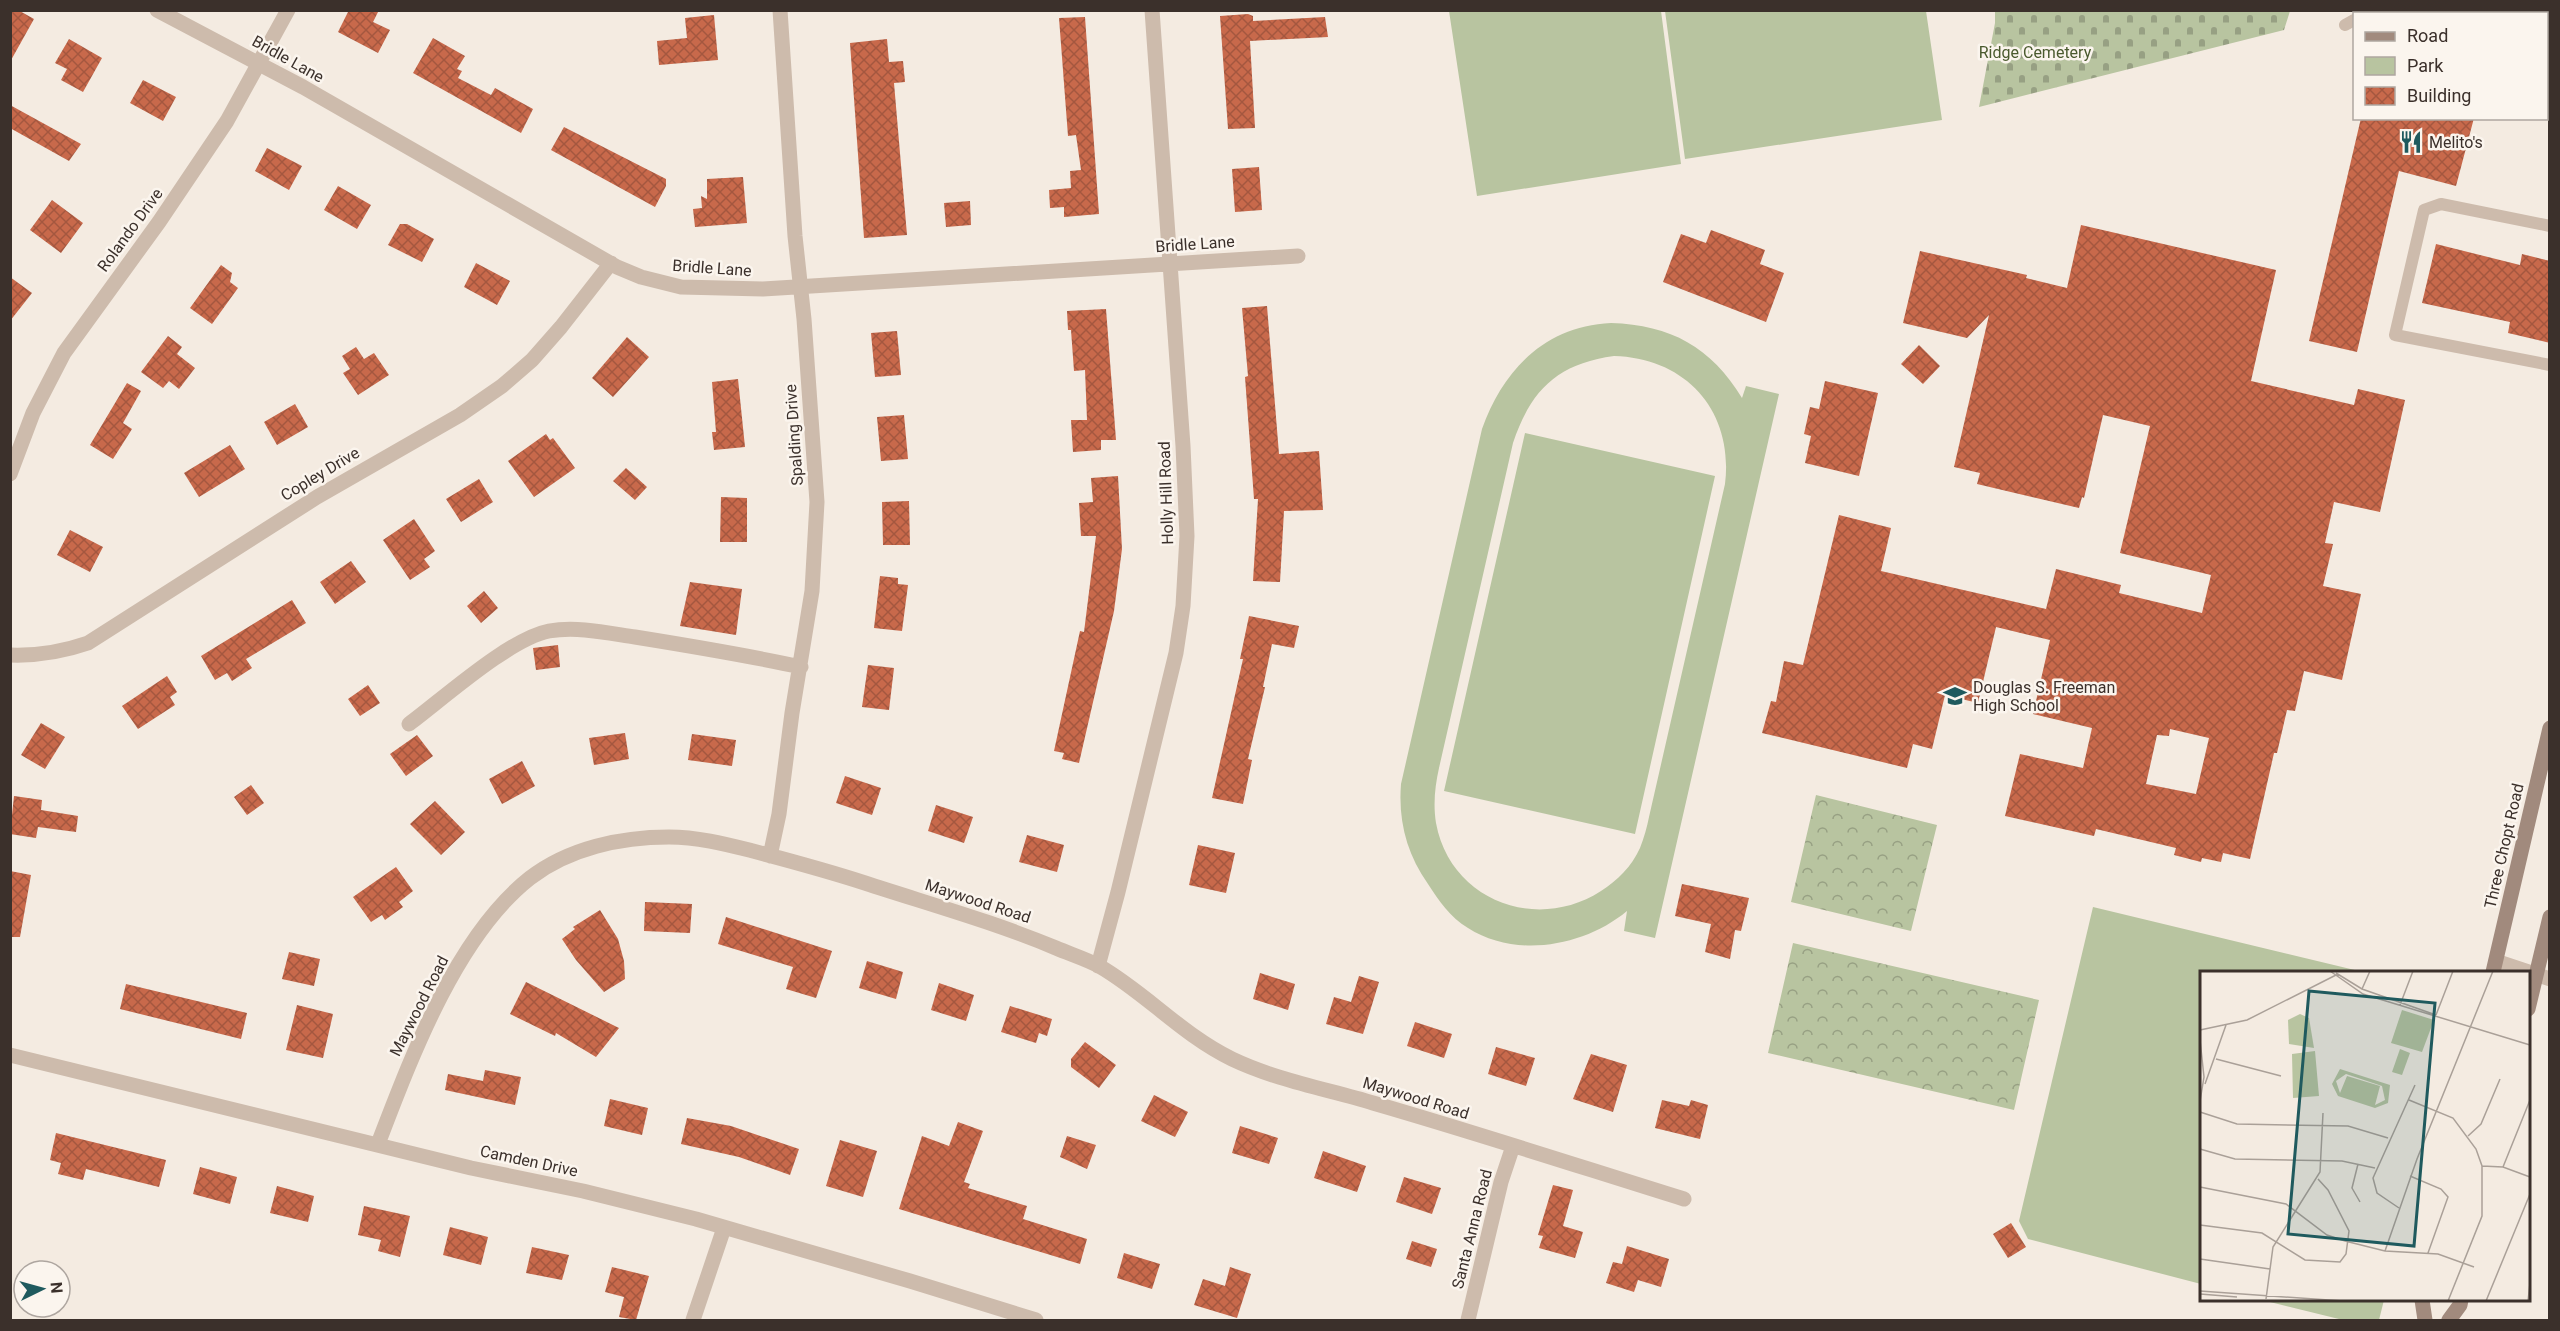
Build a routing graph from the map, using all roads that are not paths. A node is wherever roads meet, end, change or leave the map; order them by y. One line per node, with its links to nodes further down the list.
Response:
1 (157, 10): 5 (street, Bridle Lane)
2 (288, 10): 5 (street, Rolando Drive)
3 (780, 10): 10 (street, Spalding Drive)
4 (1152, 10): 9 (street, Holly Hill Road)
5 (259, 63): 8 (street, Bridle Lane); 12 (street, Rolando Drive)
6 (2550, 226): 11 (lane)
7 (1298, 256): 9 (street, Bridle Lane)
8 (611, 263): 10 (street, Bridle Lane); 13 (street, Copley Drive)
9 (1169, 264): 10 (street, Bridle Lane); 19 (street, Holly Hill Road)
10 (800, 287): 14 (street, Spalding Drive)
11 (2550, 365)
12 (10, 474)
13 (10, 655)
14 (801, 667): 15 (street); 17 (street, Spalding Drive)
15 (409, 724)
16 (2550, 728): 20 (main road, Three Chopt Road)
17 (770, 856): 19 (street, Maywood Road); 25 (street, Maywood Road)
18 (2550, 917): 22 (main road)
19 (1098, 966): 26 (street, Maywood Road)
20 (2495, 967): 21 (street)
21 (2514, 971)
22 (2543, 977): 23 (main road)
23 (2530, 1007)
24 (10, 1055): 25 (street, Camden Drive)
25 (378, 1144): 28 (street, Camden Drive)
26 (1513, 1146): 27 (street, Maywood Road); 33 (street, Santa Anna Road)
27 (1684, 1199)
28 (724, 1228): 31 (street); 32 (street, Camden Drive)
29 (2422, 1301): 34 (main road)
30 (2461, 1301): 35 (main road)
31 (693, 1320)
32 (1036, 1320)
33 (1468, 1320)
34 (2425, 1320)
35 (2449, 1320)

